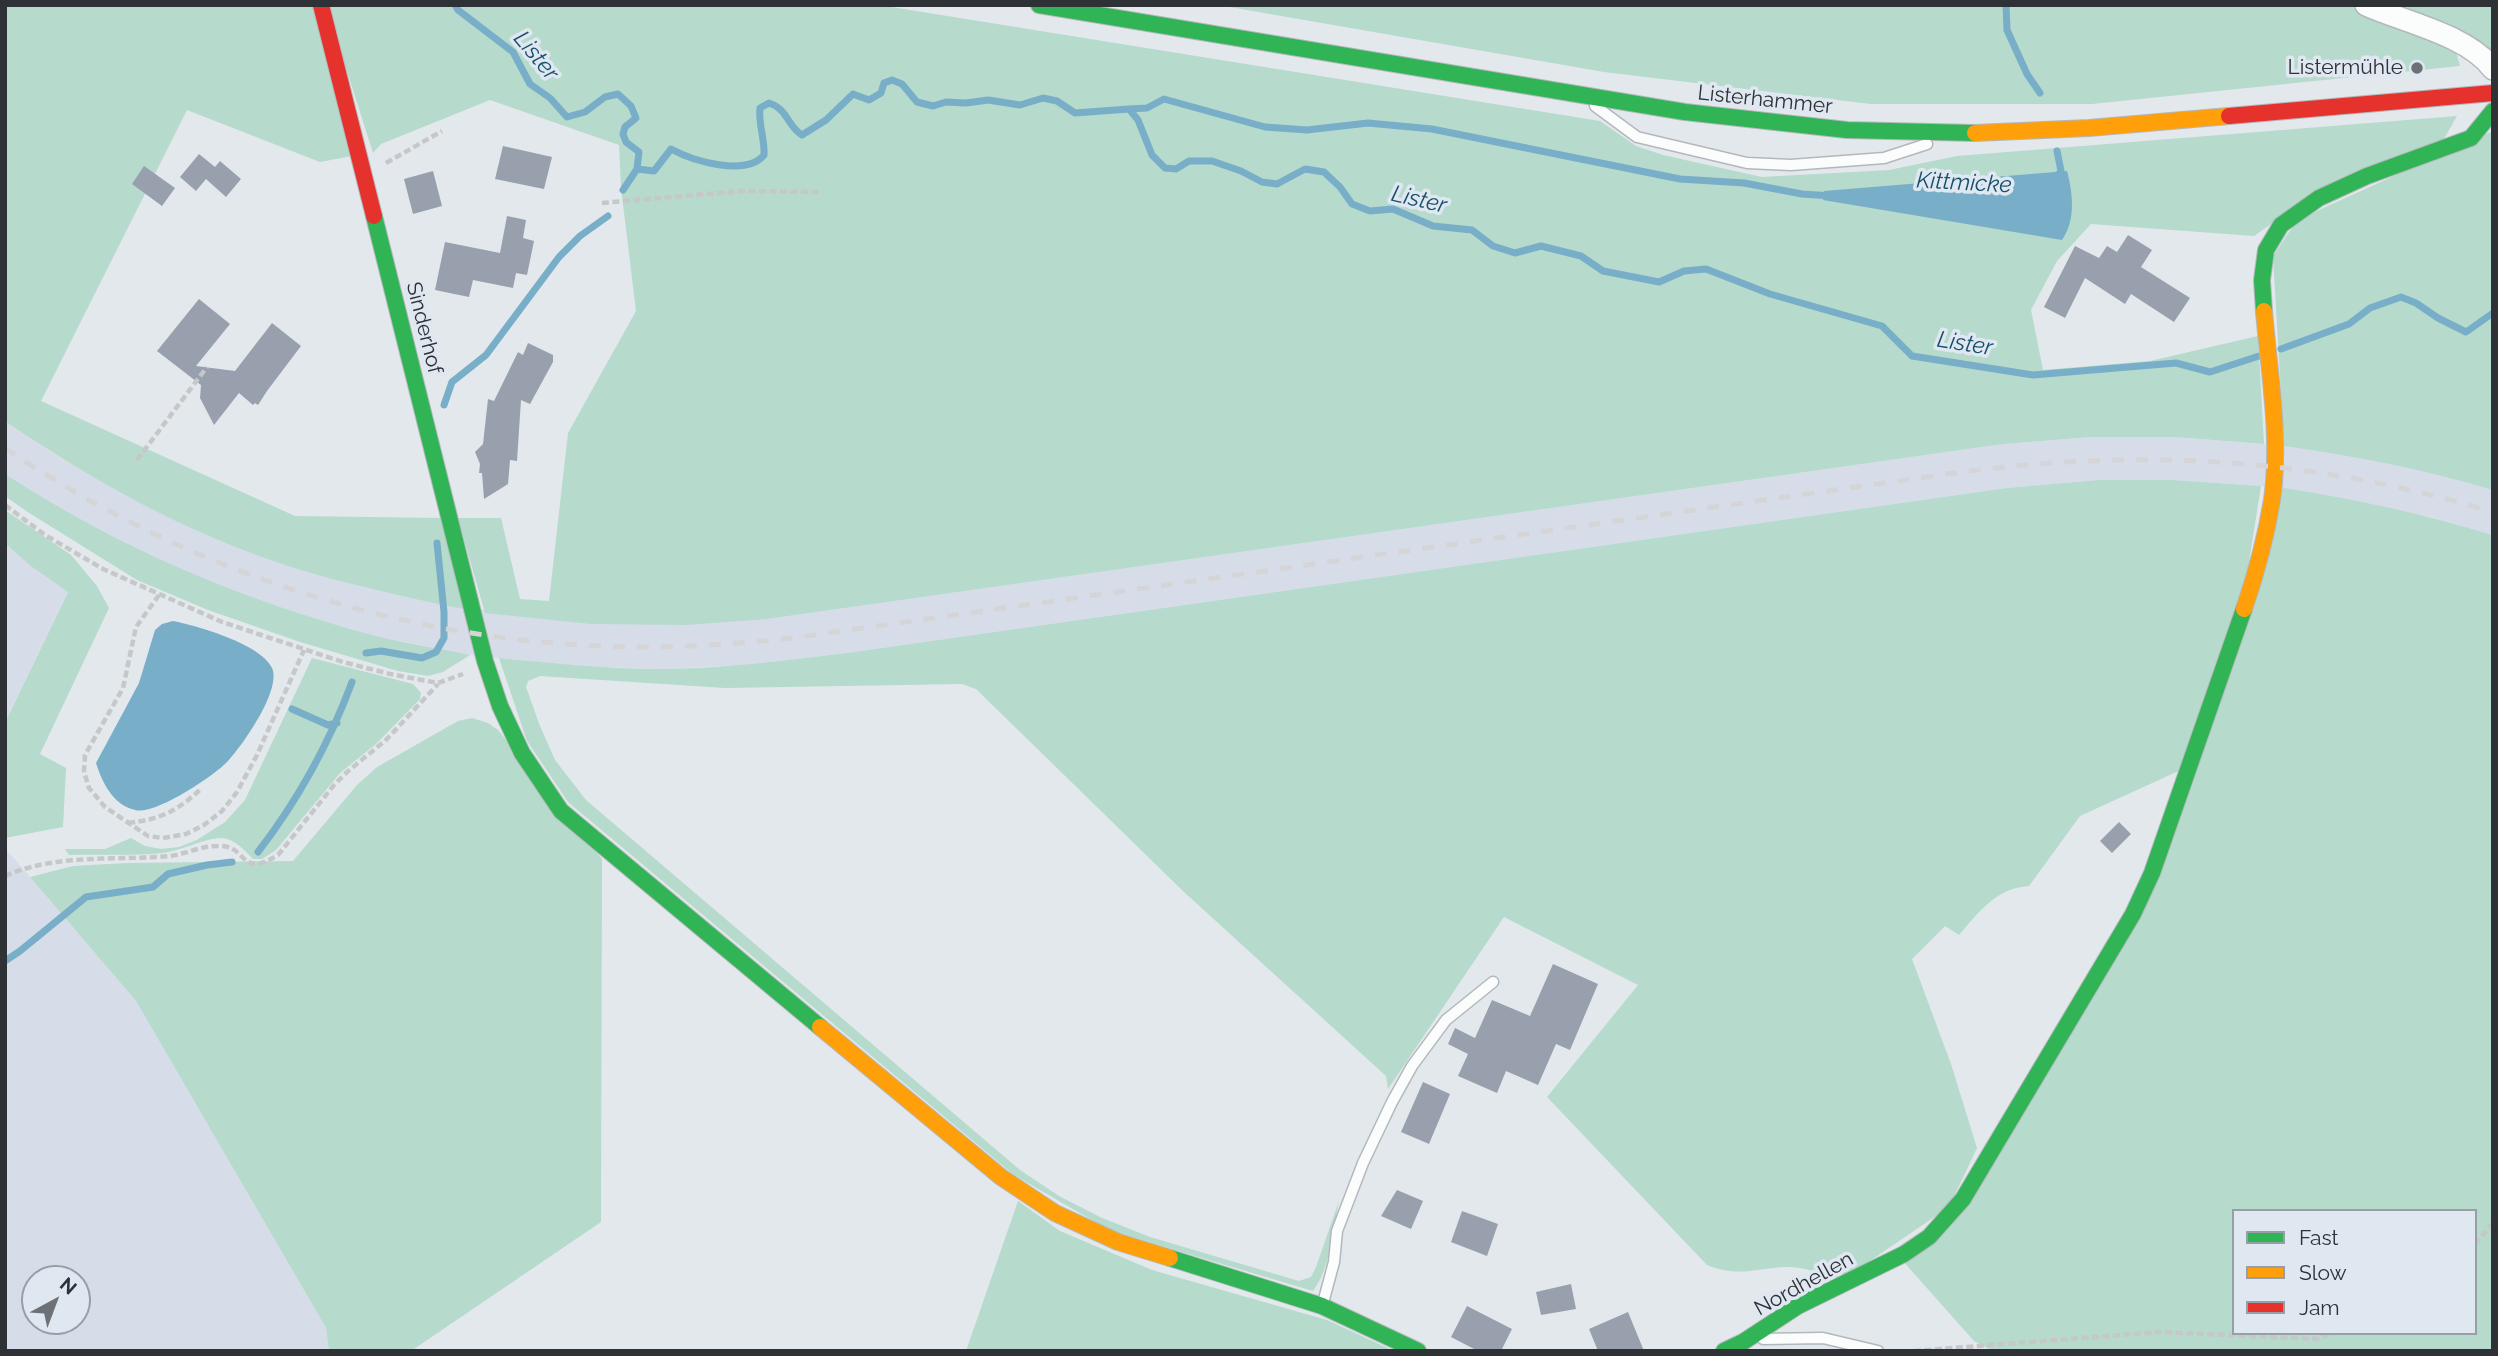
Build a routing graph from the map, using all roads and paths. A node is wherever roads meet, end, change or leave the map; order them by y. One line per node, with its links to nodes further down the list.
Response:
1 (321, 5): 10 (street, Sinderhof)
2 (1039, 5): 6 (street, Listerhammer)
3 (2366, 5): 4 (street)
4 (2493, 69)
5 (2493, 93): 9 (street, Listerhammer)
6 (1581, 96): 9 (street, Listerhammer); 9 (lane)
7 (2493, 111): 28 (street, Nordhellen)
8 (442, 131): 10 (path)
9 (1961, 132)
10 (363, 172): 18 (street, Sinderhof)
11 (821, 192): 12 (path)
12 (602, 203)
13 (207, 367): 14 (path)
14 (137, 460)
15 (5, 505): 16 (path)
16 (159, 595): 17 (path); 21 (path)
17 (304, 649): 19 (path); 21 (path)
18 (485, 661): 19 (path); 26 (street, Sinderhof)
19 (438, 683): 22 (path)
20 (202, 788): 21 (path)
21 (128, 824)
22 (5, 876)
23 (1493, 982): 26 (lane)
24 (2493, 1223): 25 (path)
25 (2477, 1242)
26 (1322, 1306): 29 (street)
27 (2327, 1335): 32 (path)
28 (1753, 1336): 30 (street, Nordhellen); 31 (lane)
29 (1418, 1351)
30 (1724, 1351)
31 (1878, 1351)
32 (1914, 1351)

